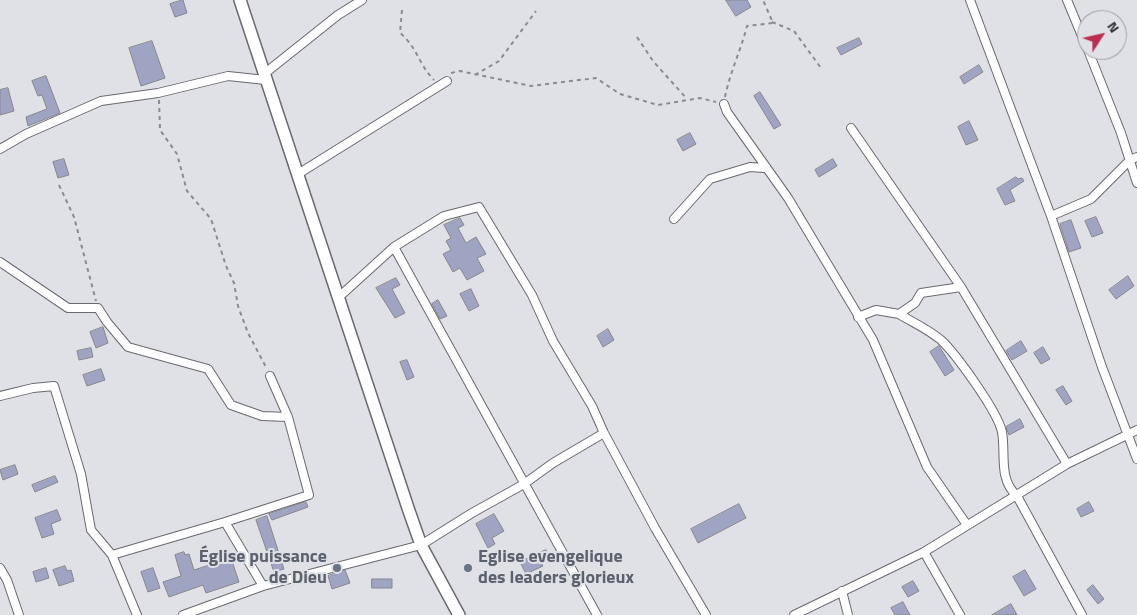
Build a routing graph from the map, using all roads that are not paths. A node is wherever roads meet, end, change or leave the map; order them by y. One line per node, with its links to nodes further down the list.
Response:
1 (240, 0): 7 (street)
2 (362, 0): 7 (street)
3 (970, 0): 16 (street)
4 (1067, 0): 5 (street)
5 (1077, 24)
6 (1092, 60): 12 (street)
7 (265, 77): 11 (street); 14 (street)
8 (447, 81): 14 (street)
9 (724, 104): 13 (street)
10 (851, 128): 20 (street)
11 (0, 149)
12 (1133, 159): 15 (street); 16 (street)
13 (764, 168): 17 (street); 23 (street)
14 (298, 174): 21 (street)
15 (1137, 183)
16 (1051, 216): 29 (street)
17 (674, 219)
18 (394, 247): 21 (street); 28 (street); 32 (street)
19 (0, 262): 26 (street)
20 (961, 287): 22 (street); 31 (street)
21 (339, 297): 36 (street)
22 (899, 314): 23 (street); 33 (street)
23 (858, 317): 35 (street)
24 (270, 376): 26 (street)
25 (0, 396): 38 (street)
26 (288, 417): 34 (street)
27 (1137, 430): 29 (street)
28 (604, 432): 32 (street); 47 (street)
29 (1128, 435): 30 (street); 31 (street)
30 (1137, 459)
31 (1067, 464): 33 (street)
32 (524, 484): 36 (street); 46 (street)
33 (1017, 496): 35 (street); 51 (street)
34 (224, 522): 38 (street); 40 (street)
35 (967, 525): 37 (street)
36 (422, 545): 40 (street); 45 (street)
37 (924, 552): 41 (street); 50 (street)
38 (112, 554): 43 (street)
39 (0, 568): 42 (street)
40 (263, 586): 44 (street)
41 (842, 591): 48 (street); 49 (street)
42 (19, 615)
43 (137, 615)
44 (183, 615)
45 (458, 615)
46 (597, 615)
47 (706, 615)
48 (794, 615)
49 (848, 615)
50 (960, 615)
51 (1082, 615)

